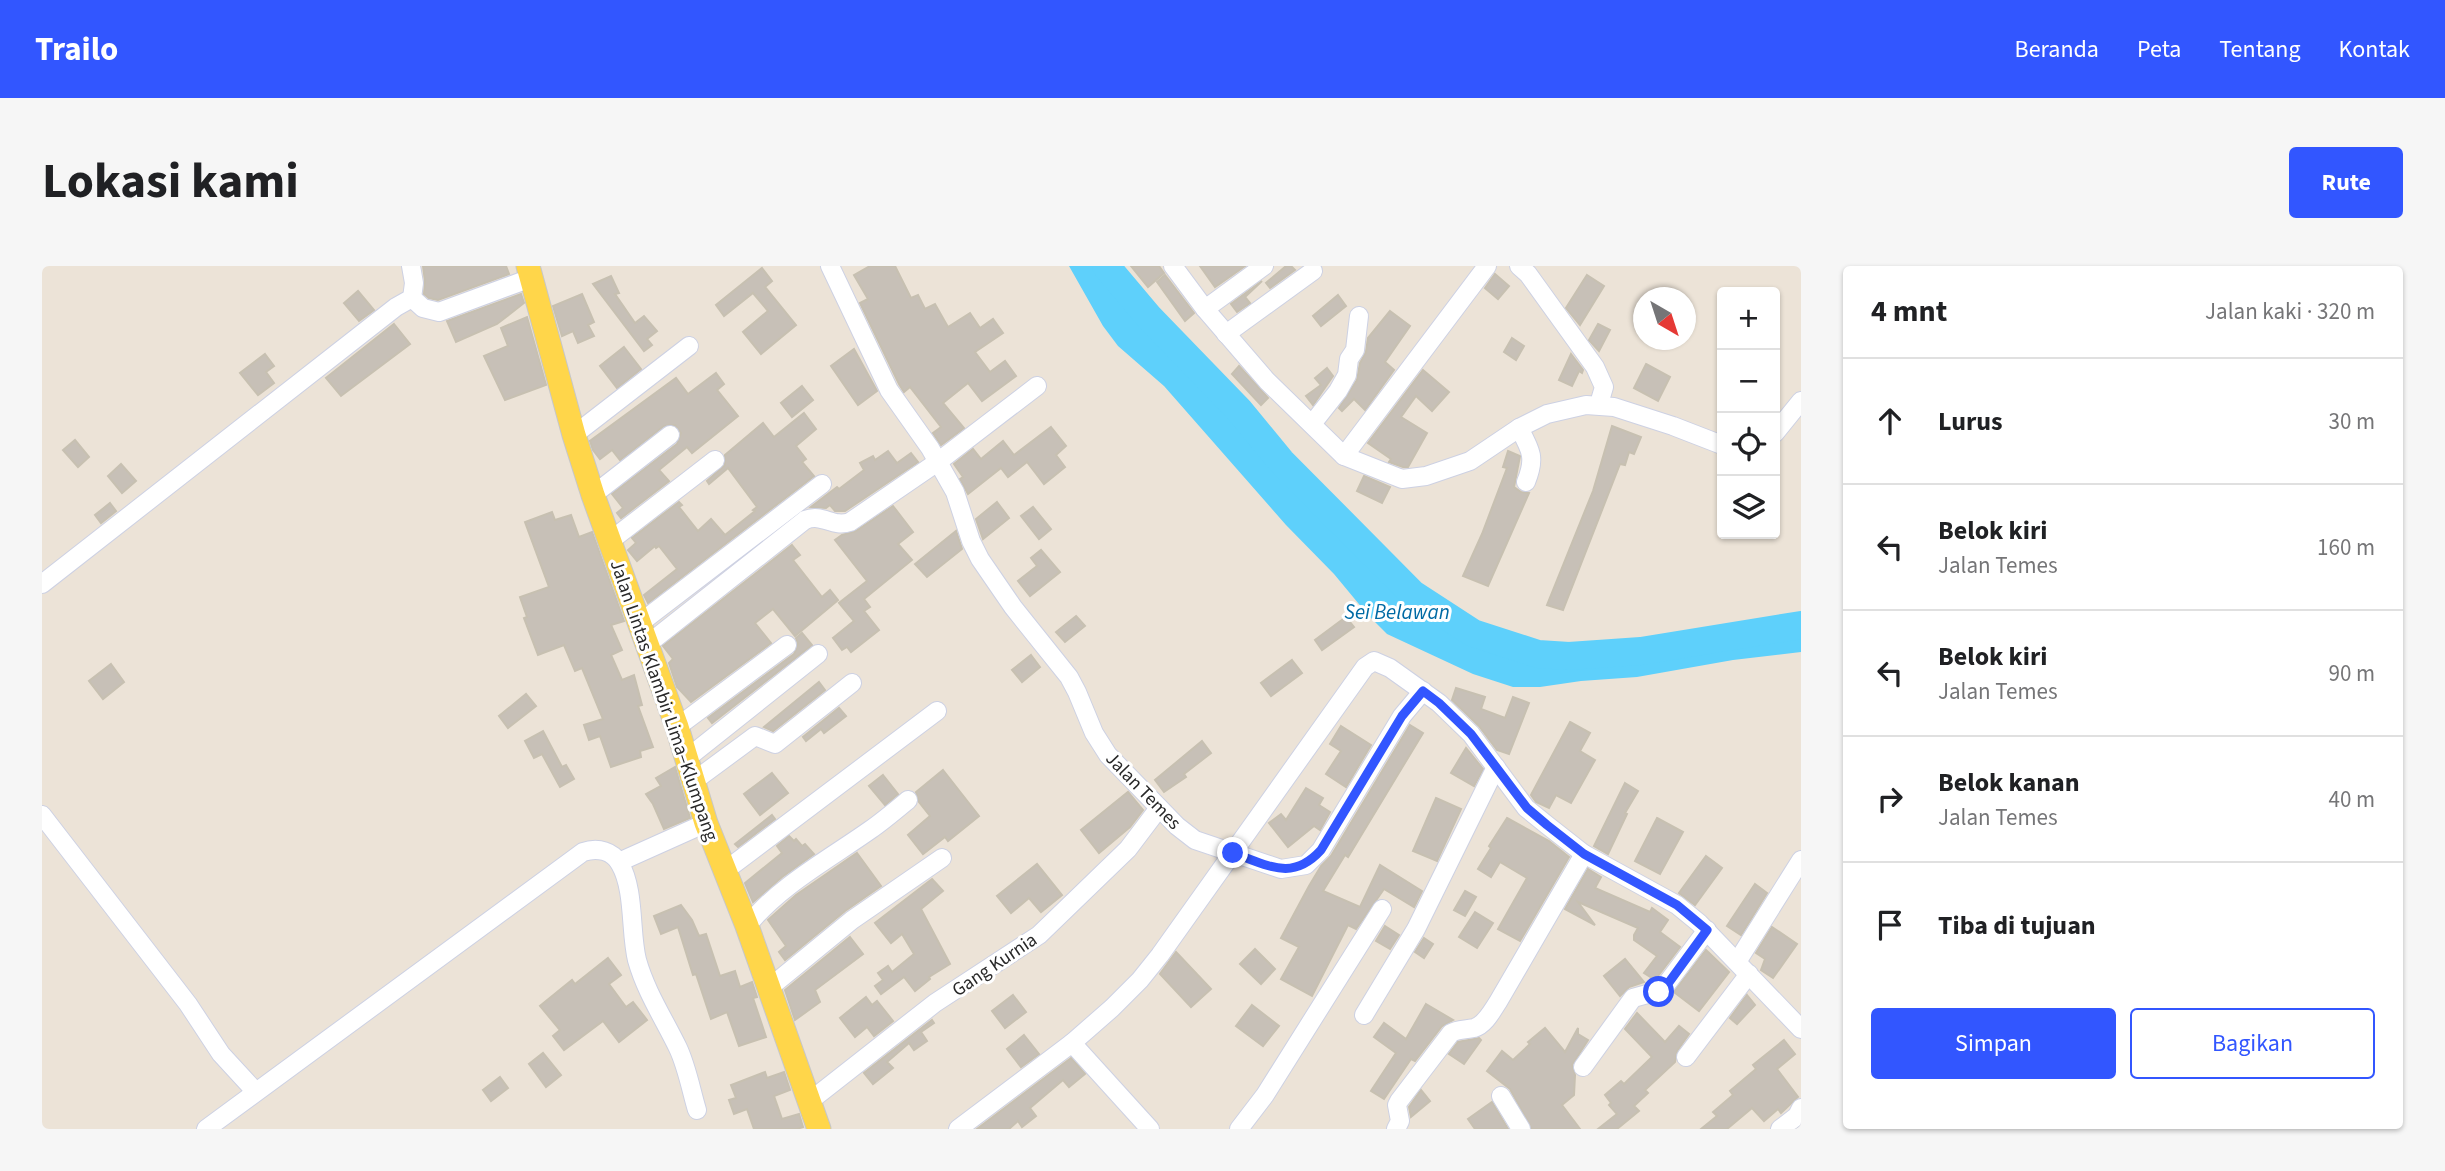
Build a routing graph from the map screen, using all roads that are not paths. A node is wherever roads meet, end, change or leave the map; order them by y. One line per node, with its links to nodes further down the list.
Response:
1 (411, 266): 9 (street)
2 (830, 266): 25 (street, Jalan Temes)
3 (1264, 266): 10 (street)
4 (1488, 266): 23 (street)
5 (1178, 268): 10 (street)
6 (1527, 269): 16 (street)
7 (1313, 271): 12 (street)
8 (530, 272): 9 (street); 20 (main road, Jalan Lintas Klambir Lima–Klumpang)
9 (412, 298): 30 (street)
10 (1205, 309): 12 (street)
11 (1359, 316): 17 (street)
12 (1226, 334): 17 (street)
13 (689, 346): 20 (street)
14 (1037, 386): 25 (street)
15 (1801, 401): 18 (street)
16 (1599, 404): 19 (street); 22 (street)
17 (1312, 424): 23 (street)
18 (1780, 427)
19 (1519, 428): 23 (street); 26 (street)
20 (574, 435): 28 (main road, Jalan Lintas Klambir Lima–Klumpang)
21 (670, 435): 28 (street)
22 (1717, 444)
23 (1344, 456)
24 (715, 460): 29 (street)
25 (939, 461): 31 (street); 41 (street, Jalan Temes)
26 (1526, 482)
27 (822, 484): 31 (street)
28 (593, 495): 29 (main road, Jalan Lintas Klambir Lima–Klumpang)
29 (610, 541): 31 (main road, Jalan Lintas Klambir Lima–Klumpang)
30 (42, 584)
31 (644, 634): 37 (main road, Jalan Lintas Klambir Lima–Klumpang)
32 (787, 645): 37 (street)
33 (818, 654): 39 (street)
34 (852, 683): 39 (street)
35 (1423, 691): 38 (street); 44 (street, Jalan Temes); 44 (street)
36 (937, 711): 49 (street)
37 (677, 727): 39 (main road, Jalan Lintas Klambir Lima–Klumpang)
38 (1496, 767): 45 (street); 55 (street)
39 (690, 770): 43 (main road, Jalan Lintas Klambir Lima–Klumpang)
40 (908, 800): 51 (street)
41 (1159, 807): 44 (street, Jalan Temes); 62 (street, Gang Kurnia)
42 (42, 815): 60 (street)
43 (706, 823): 48 (street); 49 (main road, Jalan Lintas Klambir Lima–Klumpang)
44 (1233, 853): 57 (street)
45 (1584, 854): 52 (street); 70 (street)
46 (942, 858): 54 (street)
47 (1801, 860): 53 (street)
48 (619, 862): 60 (street); 64 (street)
49 (726, 870): 51 (main road, Jalan Lintas Klambir Lima–Klumpang)
50 (1382, 909): 69 (street)
51 (747, 926): 54 (main road, Jalan Lintas Klambir Lima–Klumpang)
52 (1707, 930): 53 (street); 59 (street)
53 (1743, 968): 56 (street); 58 (street)
54 (769, 988): 62 (main road, Jalan Lintas Klambir Lima–Klumpang)
55 (1364, 1015)
56 (1801, 1029)
57 (1072, 1043): 67 (street); 68 (street)
58 (1686, 1057)
59 (1583, 1067)
60 (255, 1091): 65 (street)
61 (1501, 1096): 71 (street)
62 (810, 1101): 66 (main road, Jalan Lintas Klambir Lima–Klumpang)
63 (1801, 1108): 72 (street)
64 (697, 1110)
65 (206, 1129)
66 (819, 1129)
67 (958, 1129)
68 (1150, 1129)
69 (1239, 1129)
70 (1396, 1129)
71 (1521, 1129)
72 (1780, 1129)

